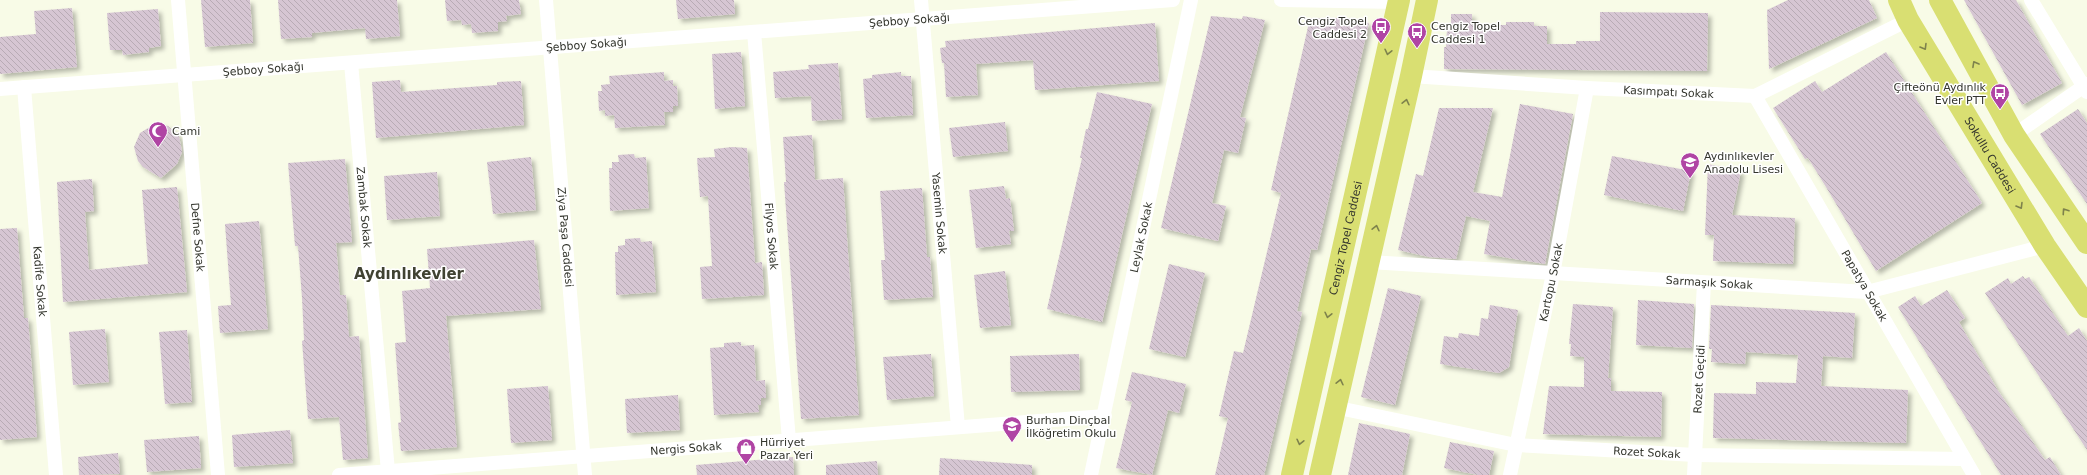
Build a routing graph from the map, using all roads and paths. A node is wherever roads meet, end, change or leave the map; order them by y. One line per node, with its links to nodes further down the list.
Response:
1 (178, 0): 17 (street, Defne Sokak)
2 (546, 0): 15 (street, Ziya Paşa Caddesi)
3 (921, 0): 12 (street, Yasemin Sokak)
4 (1173, 0): 12 (street, Şebboy Sokağı)
5 (1191, 0): 33 (street, Leylak Sokak)
6 (1281, 0): 11 (street)
7 (1427, 0): 18 (main road)
8 (1899, 0): 13 (main road, Sokullu Caddesi)
9 (1940, 0): 24 (main road, one-way to 9)
10 (2031, 0): 21 (street)
11 (1399, 1): 46 (main road, Cengiz Topel Caddesi, one-way to 46)
12 (922, 19): 14 (street, Şebboy Sokağı); 34 (street, Yasemin Sokak)
13 (1908, 20): 23 (street, Kasımpatı Sokak); 26 (main road, Sokullu Caddesi, one-way to 26)
14 (754, 32): 15 (street, Şebboy Sokağı); 35 (street, Filyos Sokak)
15 (550, 47): 16 (street, Şebboy Sokağı); 38 (street, Ziya Paşa Caddesi)
16 (351, 63): 17 (street, Şebboy Sokağı); 40 (street, Zambak Sokak)
17 (185, 75): 19 (street, Şebboy Sokağı); 42 (street, Defne Sokak)
18 (1411, 76): 20 (street, Kasımpatı Sokak); 27 (main road, one-way to 18)
19 (24, 87): 22 (street, Şebboy Sokağı); 41 (street, Kadife Sokak)
20 (1587, 88): 23 (street, Kasımpatı Sokak); 28 (street, Kartopu Sokak)
21 (2086, 88): 24 (street)
22 (0, 89)
23 (1755, 96): 30 (street, Papatya Sokak)
24 (2014, 135): 25 (main road, one-way to 24)
25 (2087, 243)
26 (2045, 246): 30 (street, Sarmaşık Sokak); 31 (main road, Sokullu Caddesi)
27 (1369, 262): 28 (street, Sarmaşık Sokak); 32 (main road, one-way to 27)
28 (1553, 274): 29 (street, Sarmaşık Sokak); 36 (street, Kartopu Sokak)
29 (1704, 283): 30 (street, Sarmaşık Sokak); 37 (street, Rozet Geçidi)
30 (1867, 292): 39 (street, Papatya Sokak)
31 (2087, 307)
32 (1334, 407): 36 (street, Rozet Sokak); 47 (main road)
33 (1105, 416): 34 (street, Nergis Sokak); 45 (street, Leylak Sokak)
34 (958, 427): 35 (street, Nergis Sokak)
35 (788, 440): 38 (street, Nergis Sokak)
36 (1516, 445): 37 (street, Rozet Sokak); 48 (street, Kartopu Sokak)
37 (1694, 455): 39 (street, Rozet Sokak); 49 (street, Rozet Geçidi)
38 (584, 456): 40 (street, Nergis Sokak); 44 (street, Ziya Paşa Caddesi)
39 (1964, 459): 50 (street, Papatya Sokak)
40 (388, 471): 43 (street, Nergis Sokak)
41 (56, 475)
42 (218, 475)
43 (339, 475)
44 (585, 475)
45 (1091, 475)
46 (1292, 475)
47 (1320, 475)
48 (1510, 475)
49 (1694, 475)
50 (1974, 475)

